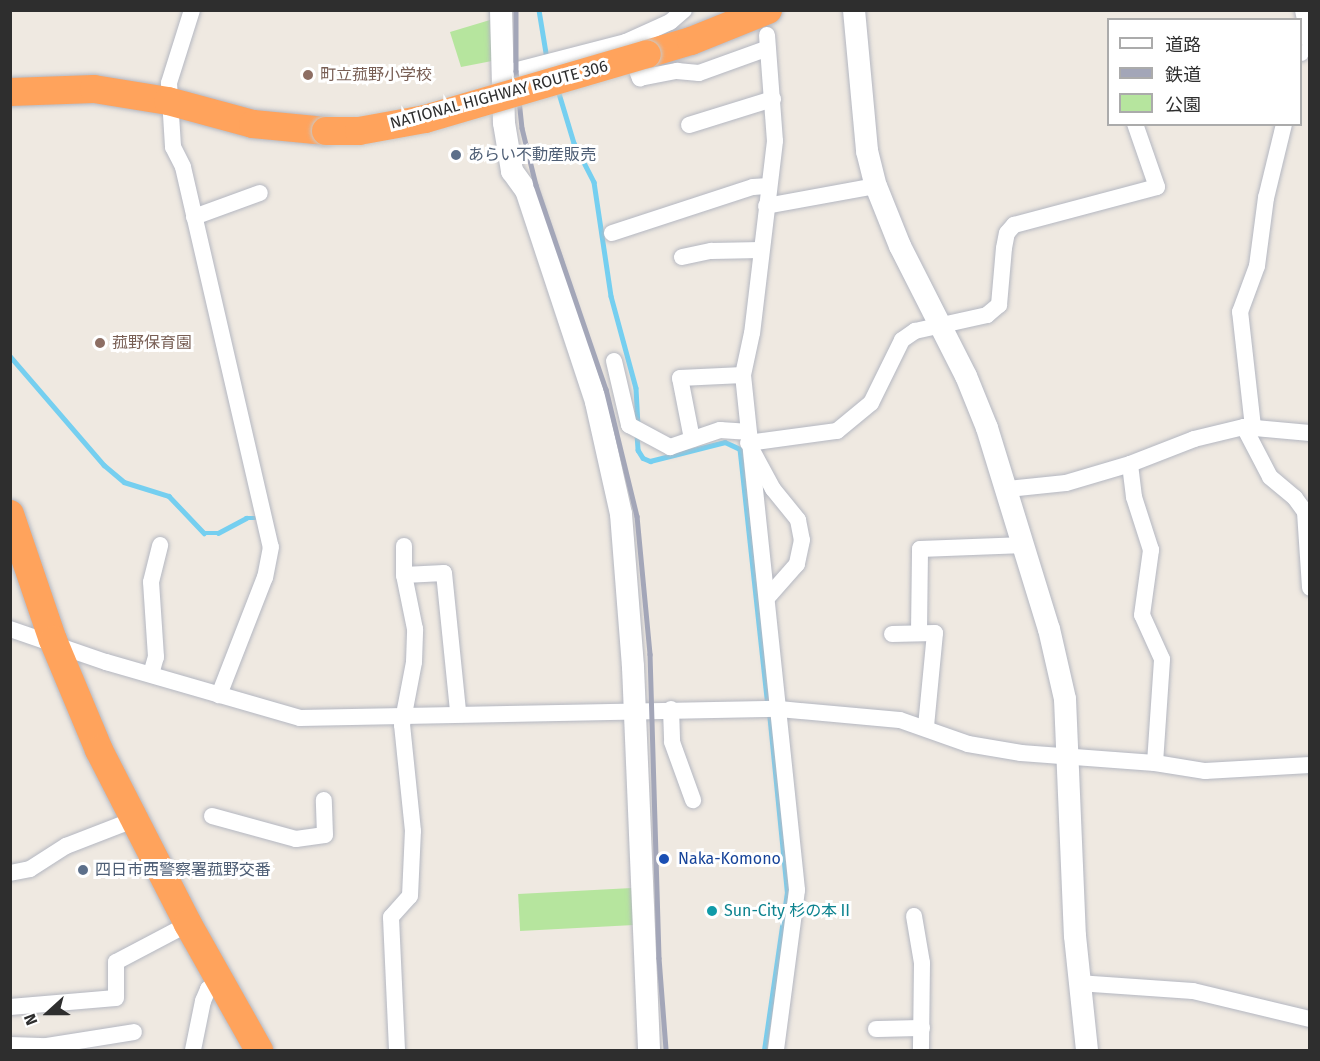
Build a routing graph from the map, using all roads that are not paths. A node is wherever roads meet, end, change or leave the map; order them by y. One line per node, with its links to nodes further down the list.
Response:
1 (192, 10): 12 (street)
2 (501, 10): 9 (street)
3 (684, 10): 8 (street)
4 (854, 10): 17 (street)
5 (1304, 10): 7 (street)
6 (767, 31): 8 (highway, NATIONAL HIGHWAY ROUTE 306); 11 (street)
7 (1309, 44)
8 (637, 48): 9 (street); 12 (highway, NATIONAL HIGHWAY ROUTE 306, bridge)
9 (502, 74): 48 (street)
10 (10, 92): 12 (highway, NATIONAL HIGHWAY ROUTE 306)
11 (773, 99): 13 (street); 16 (street)
12 (168, 101): 20 (street)
13 (689, 125)
14 (1136, 126): 24 (street)
15 (1284, 126): 27 (street)
16 (769, 186): 19 (street); 21 (street)
17 (876, 186): 19 (street); 24 (street)
18 (260, 193): 20 (street)
19 (766, 206): 22 (street)
20 (194, 217): 45 (street)
21 (612, 233)
22 (760, 250): 23 (street); 26 (street)
23 (682, 257)
24 (940, 324): 29 (street); 32 (street)
25 (614, 361): 30 (street)
26 (742, 375): 29 (street); 30 (street)
27 (1249, 427): 28 (street); 31 (street); 38 (street)
28 (1310, 434)
29 (747, 438): 30 (street); 39 (street); 39 (street)
30 (692, 439)
31 (1130, 464): 32 (street); 53 (street)
32 (1008, 489): 35 (street)
33 (10, 514): 43 (highway)
34 (160, 545): 44 (street)
35 (1024, 545): 41 (street); 52 (street)
36 (404, 546): 37 (street)
37 (404, 575): 49 (street); 50 (street)
38 (1310, 588)
39 (767, 598): 47 (street)
40 (10, 629): 43 (street)
41 (919, 633): 42 (street); 51 (street)
42 (892, 634)
43 (53, 640): 44 (street); 58 (highway)
44 (151, 674): 45 (street)
45 (219, 695): 50 (street)
46 (671, 709): 47 (street); 48 (street); 56 (street)
47 (778, 709): 51 (street); 74 (street)
48 (634, 710): 49 (street); 73 (street)
49 (458, 712): 50 (street)
50 (402, 714): 72 (street)
51 (926, 726): 52 (street)
52 (1068, 758): 53 (street); 63 (street)
53 (1155, 763): 54 (street)
54 (1310, 765)
55 (324, 800): 57 (street)
56 (693, 800)
57 (212, 816)
58 (133, 820): 59 (street); 61 (highway)
59 (10, 873)
60 (914, 916): 66 (street)
61 (188, 924): 62 (highway); 64 (street)
62 (220, 982): 70 (street); 71 (highway)
63 (1078, 983): 65 (street); 76 (street)
64 (10, 1007)
65 (1310, 1019)
66 (922, 1028): 67 (street); 75 (street)
67 (876, 1029)
68 (134, 1032): 69 (street)
69 (10, 1045)
70 (193, 1050)
71 (259, 1050)
72 (397, 1050)
73 (649, 1050)
74 (776, 1050)
75 (921, 1050)
76 (1087, 1050)

